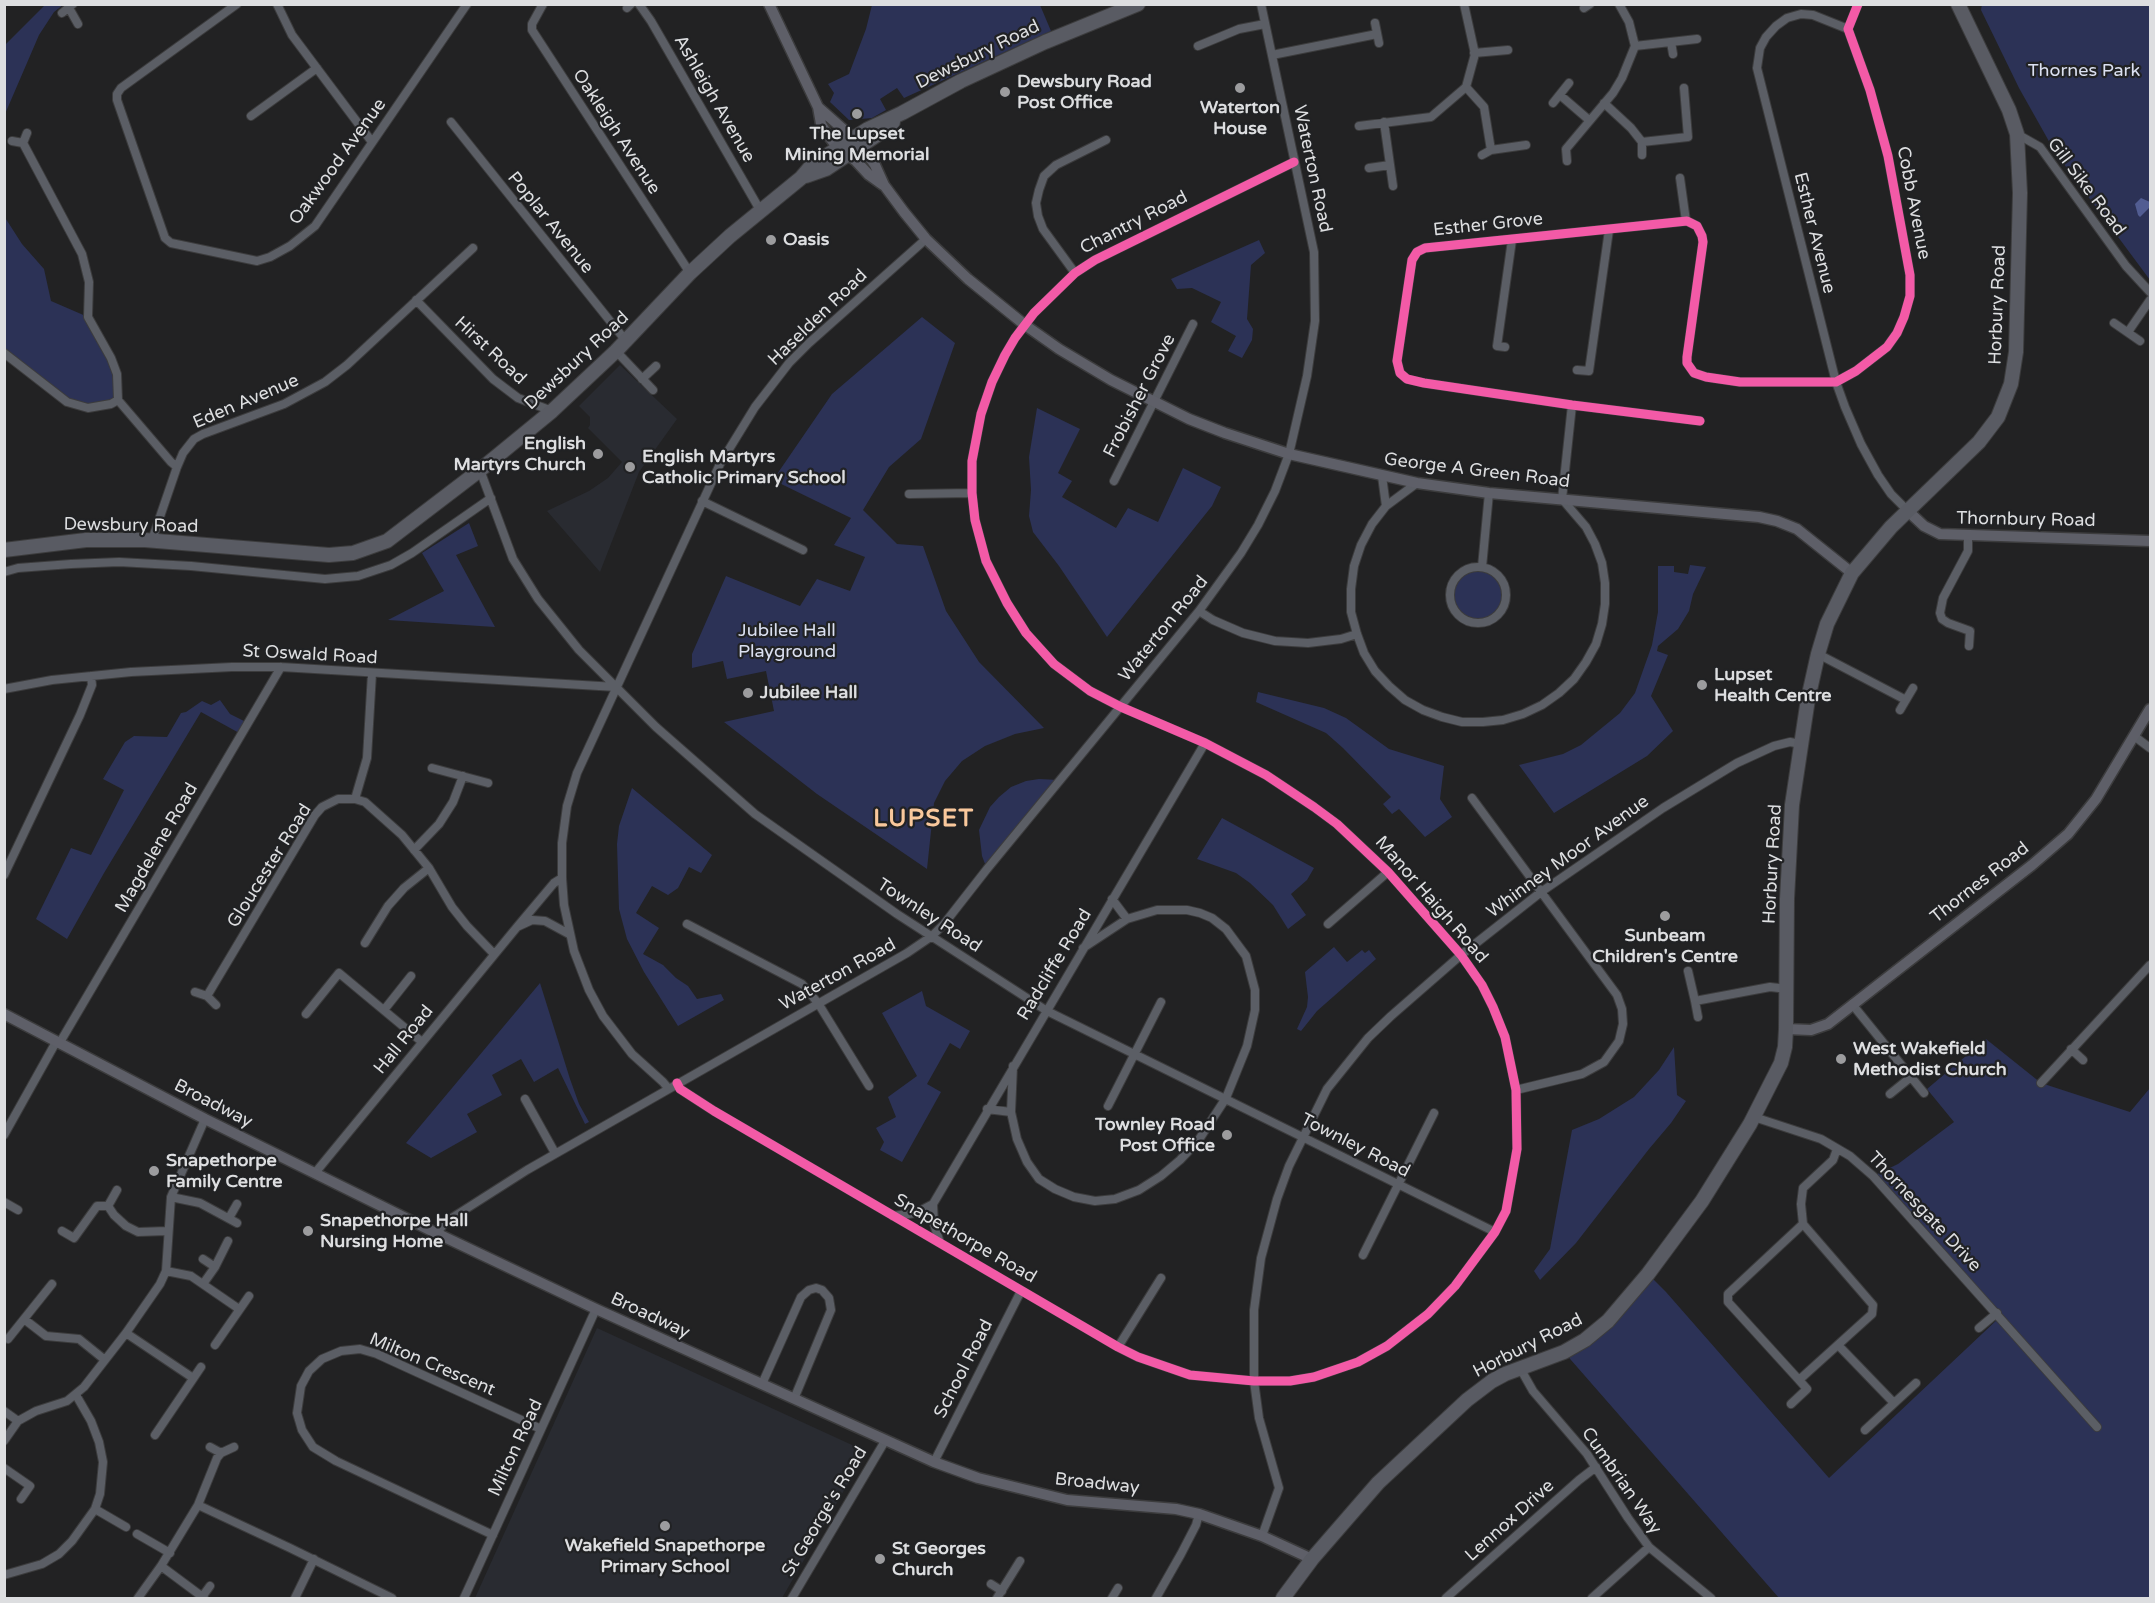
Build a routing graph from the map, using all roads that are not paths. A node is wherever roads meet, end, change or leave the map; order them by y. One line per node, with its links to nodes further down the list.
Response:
1 (237, 4): 45 (street, Oakwood Avenue)
2 (277, 4): 28 (street)
3 (467, 4): 45 (street, Oakwood Avenue)
4 (543, 4): 69 (street, Oakleigh Avenue)
5 (639, 4): 63 (street, Ashleigh Avenue)
6 (770, 4): 35 (street, George A Green Road)
7 (1138, 4): 46 (highway, Dewsbury Road)
8 (1261, 4): 16 (street, Waterton Road)
9 (1464, 4): 25 (street)
10 (1618, 4): 23 (street)
11 (1858, 4): 17 (street)
12 (1958, 4): 42 (highway, Horbury Road)
13 (68, 8): 15 (street)
14 (1375, 23): 18 (street)
15 (78, 24)
16 (1265, 24): 22 (street); 27 (street, Waterton Road)
17 (1848, 29): 85 (street, Cobb Avenue); 85 (street, Esther Avenue)
18 (1377, 34): 21 (street); 27 (street)
19 (1697, 39): 20 (street)
20 (1671, 42): 23 (street); 26 (street)
21 (1379, 44)
22 (1198, 46)
23 (1635, 46): 34 (street)
24 (1508, 50): 25 (street)
25 (1474, 53): 30 (street)
26 (1673, 54)
27 (1272, 55): 55 (street, Waterton Road)
28 (317, 68): 36 (street); 45 (street)
29 (1569, 83): 32 (street)
30 (1466, 87): 39 (street); 50 (street)
31 (1683, 88): 47 (street)
32 (1560, 94): 33 (street); 37 (street)
33 (1553, 103)
34 (1604, 103): 37 (street); 47 (street)
35 (818, 107): 46 (street, George A Green Road); 51 (street, George A Green Road)
36 (251, 116)
37 (1589, 120): 54 (street)
38 (451, 122): 79 (street, Poplar Avenue)
39 (1384, 122): 40 (street); 56 (street)
40 (1359, 126)
41 (27, 133): 48 (street)
42 (2017, 134): 71 (street, Gill Sike Road); 105 (highway, Horbury Road)
43 (1106, 140): 70 (street)
44 (12, 141): 48 (street)
45 (372, 142)
46 (857, 142): 51 (highway, Dewsbury Road); 59 (street, George A Green Road)
47 (1642, 142): 53 (street)
48 (23, 143): 87 (street)
49 (1526, 145): 50 (street)
50 (1491, 150): 52 (street)
51 (843, 151): 59 (street, George A Green Road); 63 (highway, Dewsbury Road)
52 (1482, 155)
53 (1642, 155)
54 (1567, 161)
55 (1294, 162): 70 (street, Chantry Road); 92 (street, Waterton Road)
56 (1390, 165): 57 (street); 60 (street)
57 (1369, 168)
58 (1680, 178): 62 (street)
59 (884, 185): 66 (street, George A Green Road)
60 (1394, 186)
61 (1694, 197): 62 (street)
62 (1683, 198): 64 (street)
63 (760, 210): 69 (highway, Dewsbury Road)
64 (1686, 221): 65 (street, Esther Grove); 85 (street)
65 (1609, 230): 67 (street, Esther Grove); 83 (street)
66 (926, 238): 76 (street, George A Green Road); 103 (street, Haselden Road)
67 (1512, 240): 80 (street, Esther Grove); 89 (street, Esther Grove)
68 (473, 248): 72 (street, Eden Avenue)
69 (690, 273): 79 (highway, Dewsbury Road)
70 (1075, 273): 76 (street, Chantry Road)
71 (2151, 292)
72 (416, 300): 90 (street, Hirst Road); 93 (street, Eden Avenue)
73 (2151, 300): 77 (street)
74 (2114, 323): 77 (street)
75 (1193, 324): 88 (street, Frobisher Grove)
76 (1025, 325): 88 (street, George A Green Road); 98 (street, Chantry Road)
77 (2127, 332): 78 (street)
78 (2140, 341)
79 (621, 346): 84 (street, Poplar Avenue); 90 (highway, Dewsbury Road)
80 (1505, 347)
81 (4, 353): 87 (street)
82 (656, 366): 84 (street)
83 (1577, 370)
84 (642, 379): 86 (street, Poplar Avenue)
85 (1836, 382): 105 (street, Esther Avenue)
86 (653, 390)
87 (118, 400): 93 (street)
88 (1154, 403): 92 (street, George A Green Road); 96 (street, Frobisher Grove)
89 (1572, 405): 91 (street, Esther Grove); 102 (street)
90 (552, 411): 94 (highway, Dewsbury Road)
91 (1700, 421)
92 (1289, 454): 95 (street, George A Green Road); 114 (street, Waterton Road)
93 (177, 467): 107 (street, Eden Avenue)
94 (480, 470): 101 (street, Townley Road); 107 (highway, Dewsbury Road)
95 (1382, 476): 97 (street, George A Green Road); 104 (street)
96 (1114, 481)
97 (1418, 483): 99 (street, George A Green Road); 104 (street)
98 (972, 493): 100 (street); 125 (street, Chantry Road)
99 (1489, 493): 102 (street, George A Green Road); 111 (street)
100 (909, 494)
101 (491, 498): 112 (street, Dewsbury Road); 121 (street, Townley Road)
102 (1562, 499): 113 (street, George A Green Road); 115 (street)
103 (702, 501): 110 (street); 121 (street, Haselden Road)
104 (1386, 507): 115 (street)
105 (1908, 511): 106 (street, Thornbury Road); 113 (highway, Horbury Road)
106 (1968, 536): 108 (street, Thornbury Road); 116 (street)
107 (152, 540): 109 (highway, Dewsbury Road)
108 (2151, 541)
109 (4, 549)
110 (803, 550)
111 (1482, 567): 111 (street)
112 (4, 572)
113 (1852, 573): 117 (highway, Horbury Road)
114 (1199, 611): 115 (street); 125 (street, Waterton Road)
115 (1356, 634)
116 (1969, 646)
117 (1818, 654): 124 (street); 130 (highway, Horbury Road)
118 (281, 668): 119 (street, St Oswald Road); 120 (street, St Oswald Road); 172 (street, Magdelene Road)
119 (372, 673): 121 (street, St Oswald Road); 136 (street)
120 (91, 676): 123 (street, St Oswald Road); 140 (street)
121 (616, 687): 141 (street, Haselden Road); 149 (street, Townley Road)
122 (1913, 688): 124 (street)
123 (4, 689)
124 (1906, 700): 127 (street)
125 (1121, 707): 129 (street, Manor Haigh Road); 149 (street, Waterton Road)
126 (2151, 709): 128 (street, Thornes Road)
127 (1900, 710)
128 (2134, 736): 131 (street); 163 (street, Thornes Road)
129 (1204, 742): 139 (street, Manor Haigh Road); 143 (street, Radcliffe Road)
130 (1801, 744): 142 (street, Whinney Moor Avenue); 157 (highway, Horbury Road)
131 (2151, 748)
132 (432, 768): 133 (street)
133 (463, 776): 134 (street); 137 (street)
134 (488, 783)
135 (1472, 798): 142 (street)
136 (355, 799): 137 (street); 159 (street, Gloucester Road)
137 (414, 850): 138 (street)
138 (429, 868): 150 (street); 152 (street)
139 (1388, 872): 146 (street); 153 (street, Manor Haigh Road)
140 (4, 875)
141 (562, 878): 147 (street, Hall Road); 148 (street, Haselden Road)
142 (1541, 892): 153 (street, Whinney Moor Avenue); 182 (street)
143 (1112, 899): 144 (street); 151 (street, Radcliffe Road)
144 (1127, 919): 151 (street); 185 (street)
145 (687, 924): 162 (street)
146 (1328, 924)
147 (517, 927): 148 (street); 152 (street, Hall Road)
148 (569, 934): 181 (street, Haselden Road)
149 (932, 936): 162 (street, Waterton Road); 166 (street, Townley Road)
150 (365, 944)
151 (1083, 948): 166 (street, Radcliffe Road)
152 (494, 954): 171 (street, Hall Road)
153 (1461, 956): 182 (street, Manor Haigh Road); 194 (street, Whinney Moor Avenue)
154 (2151, 965): 173 (street)
155 (1688, 971): 160 (street)
156 (411, 976): 165 (street)
157 (1788, 989): 160 (street); 170 (highway, Horbury Road)
158 (195, 993): 159 (street)
159 (207, 996): 164 (street)
160 (1695, 1001): 169 (street)
161 (1161, 1002): 174 (street)
162 (818, 1003): 178 (street, Waterton Road); 180 (street)
163 (1852, 1004): 170 (street, Thornes Road); 177 (street)
164 (216, 1005)
165 (384, 1010): 168 (street); 171 (street)
166 (1047, 1011): 174 (street, Townley Road); 176 (street, Radcliffe Road)
167 (4, 1014): 172 (street, Broadway)
168 (306, 1014)
169 (1698, 1017)
170 (1786, 1029): 191 (highway, Horbury Road)
171 (422, 1042): 197 (street, Hall Road)
172 (57, 1043): 192 (street, Broadway); 193 (street, Magdelene Road)
173 (2071, 1049): 175 (street); 179 (street)
174 (1135, 1054): 185 (street, Townley Road); 187 (street)
175 (2083, 1060)
176 (1013, 1066): 188 (street, Radcliffe Road); 189 (street)
177 (1911, 1077): 183 (street); 184 (street)
178 (676, 1083): 181 (street, Waterton Road); 206 (street, Snapethorpe Road)
179 (2041, 1083)
180 (869, 1086)
181 (668, 1088): 196 (street, Waterton Road)
182 (1516, 1090): 212 (street, Manor Haigh Road)
183 (1924, 1093)
184 (1890, 1094)
185 (1226, 1098): 189 (street); 194 (street, Townley Road)
186 (525, 1099): 196 (street)
187 (1108, 1106)
188 (987, 1109): 189 (street); 203 (street, Radcliffe Road)
189 (1011, 1112)
190 (1434, 1113): 198 (street)
191 (1754, 1116): 195 (street, Thornesgate Drive); 237 (highway, Horbury Road)
192 (205, 1119): 197 (street, Broadway); 200 (street)
193 (4, 1135)
194 (1302, 1136): 198 (street, Townley Road); 240 (street, Whinney Moor Avenue)
195 (1837, 1149): 209 (street); 227 (street, Thornesgate Drive)
196 (555, 1153): 213 (street, Waterton Road)
197 (315, 1173): 213 (street, Broadway)
198 (1398, 1185): 212 (street, Townley Road); 216 (street)
199 (117, 1190): 204 (street)
200 (171, 1197): 207 (street); 211 (street)
201 (4, 1202): 205 (street)
202 (237, 1204): 207 (street)
203 (933, 1204): 206 (street); 215 (street)
204 (108, 1206): 210 (street); 211 (street)
205 (18, 1210)
206 (893, 1216): 215 (street, Snapethorpe Road)
207 (229, 1218): 208 (street)
208 (237, 1223)
209 (1803, 1224): 233 (street); 239 (street)
210 (62, 1231)
211 (167, 1232): 219 (street)
212 (1495, 1232): 240 (street, Manor Haigh Road)
213 (436, 1233): 226 (street, Broadway)
214 (228, 1241): 218 (street)
215 (940, 1243): 223 (street, Snapethorpe Road)
216 (1363, 1255)
217 (203, 1259): 218 (street)
218 (215, 1267): 222 (street)
219 (166, 1271): 222 (street); 230 (street)
220 (1161, 1278): 234 (street)
221 (52, 1284): 228 (street)
222 (203, 1284): 225 (street)
223 (1021, 1291): 234 (street, Snapethorpe Road); 258 (street, School Road)
224 (249, 1296): 225 (street)
225 (239, 1309): 232 (street)
226 (596, 1309): 242 (street, Broadway); 250 (street, Milton Road)
227 (1997, 1312): 229 (street); 249 (street, Thornesgate Drive)
228 (24, 1319): 231 (street); 235 (street)
229 (1979, 1328)
230 (126, 1333): 235 (street); 238 (street)
231 (8, 1339)
232 (220, 1343)
233 (1838, 1345): 239 (street); 245 (street)
234 (1118, 1347): 240 (street, Snapethorpe Road)
235 (105, 1360): 243 (street)
236 (201, 1367): 238 (street)
237 (1520, 1368): 259 (street, Cumbrian Way); 272 (highway, Horbury Road)
238 (194, 1378): 252 (street)
239 (1799, 1380): 246 (street)
240 (1254, 1381): 268 (street, Whinney Moor Avenue)
241 (1916, 1383): 245 (street)
242 (762, 1384): 244 (street, Broadway); 244 (street)
243 (76, 1395): 248 (street); 263 (street)
244 (794, 1399): 254 (street, Broadway)
245 (1894, 1403): 251 (street)
246 (1791, 1404)
247 (4, 1411): 248 (street)
248 (18, 1421): 253 (street)
249 (2097, 1427)
250 (541, 1429): 267 (street, Milton Road); 267 (street, Milton Crescent)
251 (1864, 1430)
252 (155, 1435)
253 (4, 1441)
254 (885, 1441): 258 (street, Broadway); 285 (street, St George's Road)
255 (210, 1447): 257 (street)
256 (234, 1447): 257 (street)
257 (221, 1453): 262 (street)
258 (933, 1462): 264 (street, Broadway)
259 (1596, 1467): 269 (street, Cumbrian Way); 289 (street, Lennox Drive)
260 (4, 1468): 261 (street)
261 (21, 1499)
262 (198, 1505): 270 (street); 271 (street)
263 (95, 1509): 265 (street); 275 (street)
264 (1198, 1514): 268 (street, Broadway); 287 (street)
265 (126, 1527)
266 (137, 1534): 270 (street)
267 (493, 1535): 284 (street, Milton Road)
268 (1262, 1536): 272 (street, Broadway)
269 (1649, 1547): 290 (street); 291 (street, Cumbrian Way)
270 (170, 1553): 274 (street)
271 (314, 1559): 281 (street); 283 (street)
272 (1312, 1559): 288 (highway, Horbury Road)
273 (1020, 1561): 279 (street)
274 (161, 1566): 280 (street); 282 (street)
275 (4, 1575)
276 (991, 1584): 279 (street)
277 (210, 1586): 280 (street)
278 (1118, 1588): 286 (street)
279 (1000, 1595)
280 (203, 1598)
281 (391, 1598)
282 (138, 1599)
283 (295, 1599)
284 (464, 1599)
285 (792, 1599)
286 (1112, 1599)
287 (1156, 1599)
288 (1283, 1599)
289 (1446, 1599)
290 (1592, 1599)
291 (1711, 1599)

